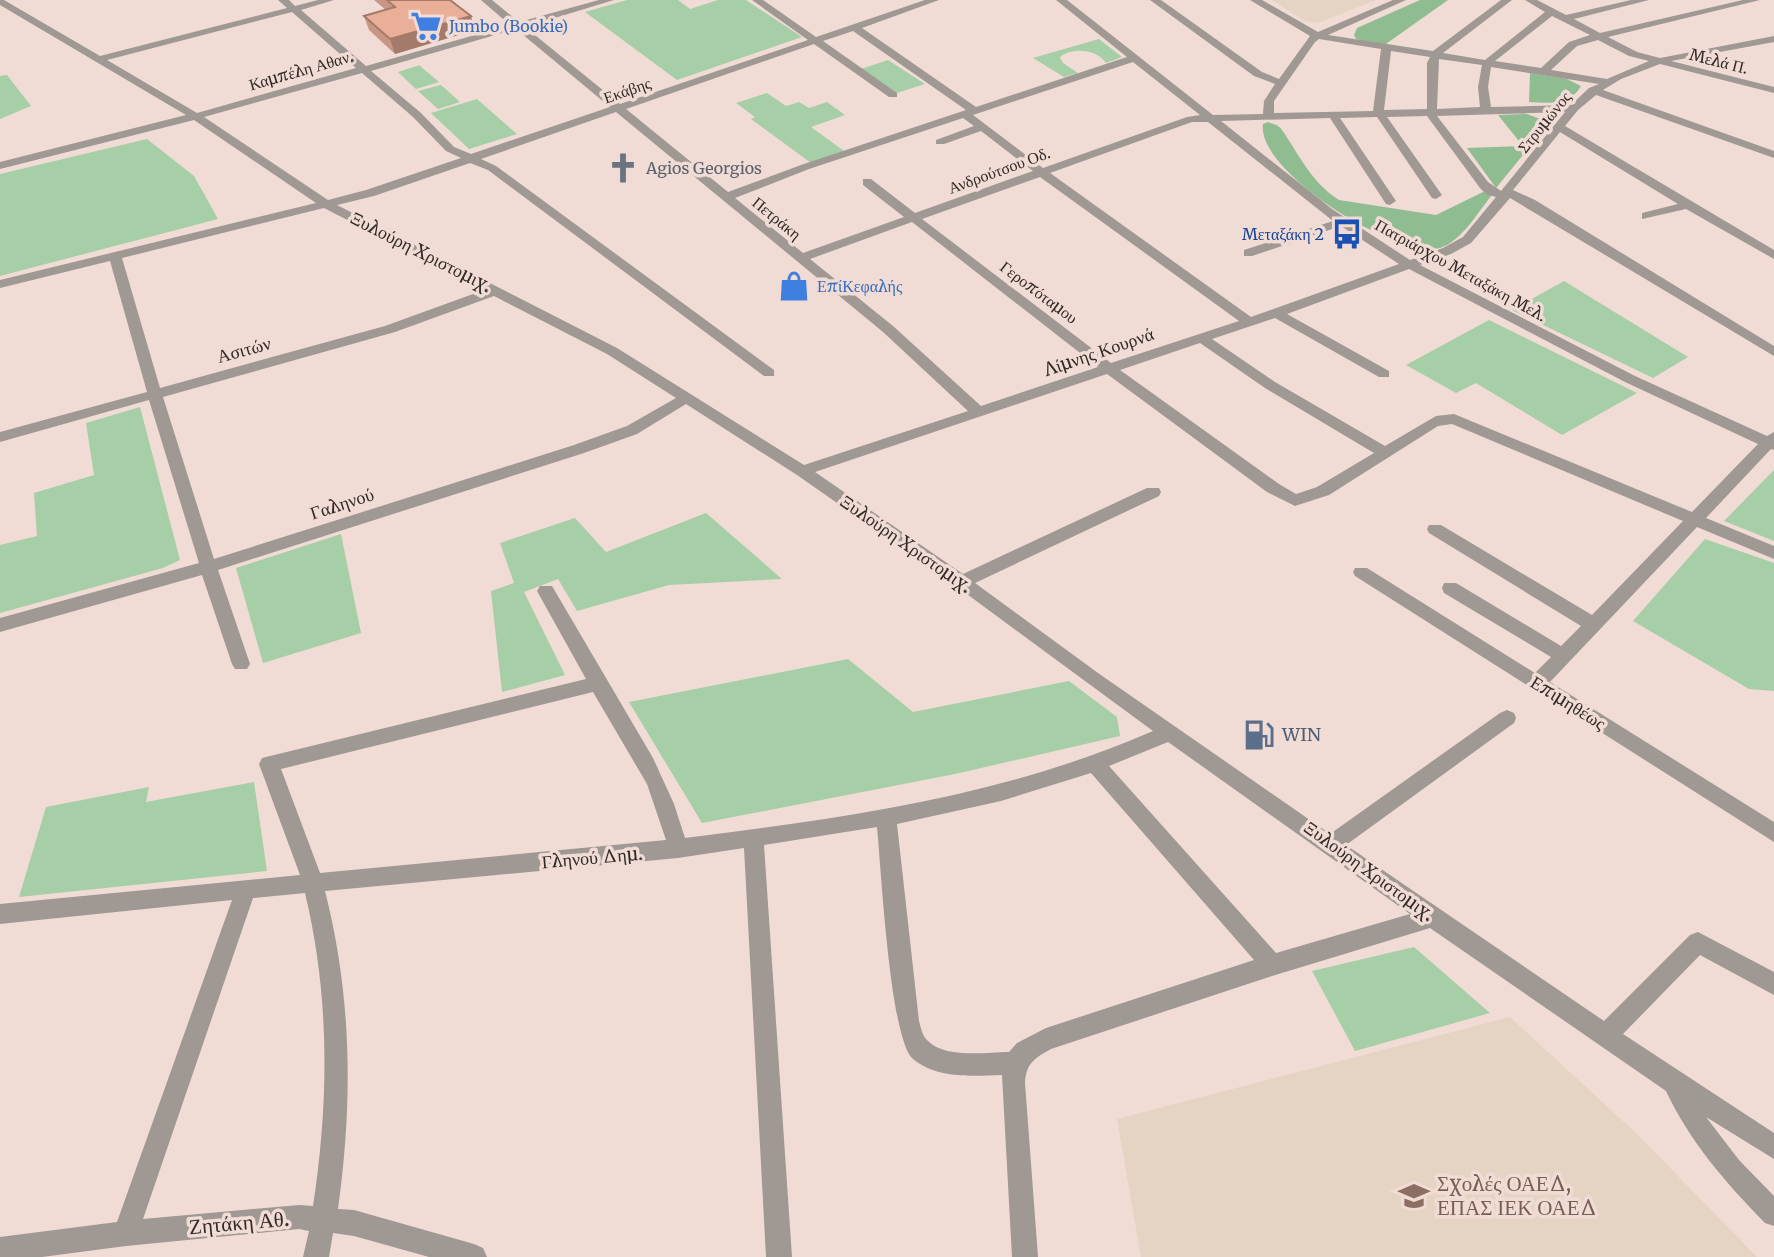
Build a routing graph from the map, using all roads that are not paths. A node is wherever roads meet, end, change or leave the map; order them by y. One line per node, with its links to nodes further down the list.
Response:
1 (10, 0): 16 (street)
2 (283, 0): 17 (street)
3 (329, 0): 17 (street)
4 (486, 0): 20 (street, Πετράκη)
5 (609, 0): 20 (street, Καμπέλη Αθαν.)
6 (757, 0): 25 (street)
7 (934, 0): 21 (street, Εκάβης)
8 (1061, 0): 28 (street, Πατριάρχου Μεταξάκη Μελ.)
9 (1155, 0): 35 (street)
10 (1255, 0): 22 (street)
11 (1401, 0): 22 (street)
12 (1507, 0): 27 (street)
13 (1530, 0): 18 (street, Μελά Π.)
14 (1644, 0): 19 (street)
15 (1755, 0): 23 (street)
16 (0, 2): 29 (street, Ξυλούρη Χριστομιχ.)
17 (292, 9): 29 (street); 32 (street)
18 (1552, 11): 19 (street, Μελά Π.); 31 (street)
19 (1565, 18): 23 (street, Μελά Π.)
20 (518, 26): 32 (street, Καμπέλη Αθαν.); 40 (street, Πετράκη)
21 (855, 27): 25 (street, Εκάβης); 42 (street)
22 (1317, 36): 26 (street); 35 (street)
23 (1598, 36): 30 (street, Μελά Π.); 33 (street)
24 (1774, 39): 30 (street, Στρυμώνος)
25 (815, 40): 38 (street); 40 (street, Εκάβης)
26 (1386, 49): 27 (street); 44 (street)
27 (1435, 57): 31 (street); 43 (street)
28 (1134, 58): 42 (street); 48 (street, Πατριάρχου Μεταξάκη Μελ.)
29 (99, 59): 45 (street, Ξυλούρη Χριστομιχ.)
30 (1657, 61): 34 (street, Στρυμώνος); 37 (street, Μελά Π.)
31 (1487, 64): 33 (street); 41 (street)
32 (364, 69): 45 (street, Καμπέλη Αθαν.); 53 (street)
33 (1543, 72): 34 (street)
34 (1606, 82): 36 (street, Στρυμώνος)
35 (1281, 83): 46 (street)
36 (1593, 90): 39 (street, Στρυμώνος); 52 (street)
37 (1774, 90)
38 (893, 95)
39 (1574, 107): 41 (street, Ανδρούτσου Οδ.); 50 (street, Στρυμώνος)
40 (619, 110): 53 (street, Εκάβης); 59 (street, Πετράκη)
41 (1487, 112): 43 (street, Ανδρούτσου Οδ.)
42 (970, 113): 49 (street); 59 (street)
43 (1432, 113): 44 (street, Ανδρούτσου Οδ.); 57 (street)
44 (1379, 115): 47 (street, Ανδρούτσου Οδ.); 58 (street)
45 (195, 116): 54 (street, Καμπέλη Αθαν.); 61 (street, Ξυλούρη Χριστομιχ.)
46 (1268, 116): 47 (street, Ανδρούτσου Οδ.); 48 (street, Ανδρούτσου Οδ.)
47 (1334, 116): 60 (street)
48 (1209, 117): 55 (street, Ανδρούτσου Οδ.); 65 (street, Πατριάρχου Μεταξάκη Μελ.)
49 (983, 127): 51 (street); 55 (street)
50 (1559, 127): 57 (street, Στρυμώνος); 62 (street)
51 (940, 142)
52 (1774, 155)
53 (473, 160): 61 (street, Εκάβης); 78 (street)
54 (0, 166)
55 (1041, 171): 64 (street, Ανδρούτσου Οδ.); 74 (street)
56 (867, 183): 64 (street, Γεροπόταμου)
57 (1506, 194): 70 (street, Στρυμώνος); 76 (street)
58 (1436, 195)
59 (726, 197): 69 (street, Πετράκη)
60 (1390, 201)
61 (328, 205): 68 (street, Εκάβης); 72 (street, Ξυλούρη Χριστομιχ.)
62 (1688, 205): 63 (street); 67 (street)
63 (1646, 216)
64 (911, 218): 69 (street, Ανδρούτσου Οδ.); 77 (street, Γεροπόταμου)
65 (1340, 222): 66 (street); 70 (street, Πατριάρχου Μεταξάκη Μελ.)
66 (1248, 253)
67 (1774, 255)
68 (115, 256): 71 (street, Εκάβης); 80 (street)
69 (800, 258): 82 (street, Πετράκη)
70 (1408, 265): 73 (street, Λίμνης Κουρνά); 84 (street, Πατριάρχου Μεταξάκη Μελ.)
71 (0, 284)
72 (496, 290): 80 (street, Ασιτών); 81 (street, Ξυλούρη Χριστομιχ.)
73 (1276, 313): 74 (street, Λίμνης Κουρνά); 79 (street)
74 (1250, 322): 75 (street, Λίμνης Κουρνά)
75 (1202, 338): 77 (street, Λίμνης Κουρνά); 85 (street)
76 (1774, 352)
77 (1110, 369): 82 (street, Λίμνης Κουρνά); 85 (street, Γεροπόταμου)
78 (769, 373)
79 (1384, 374)
80 (154, 395): 83 (street, Ασιτών); 91 (street)
81 (686, 398): 86 (street, Ξυλούρη Χριστομιχ.); 91 (street, Γαληνού)
82 (979, 413): 86 (street, Λίμνης Κουρνά)
83 (0, 437)
84 (1772, 442): 88 (street)
85 (1384, 452): 88 (street)
86 (802, 471): 93 (street, Ξυλούρη Χριστομιχ.)
87 (1153, 492): 93 (street)
88 (1696, 520): 90 (street); 96 (street)
89 (1435, 529): 96 (street)
90 (1774, 553)
91 (207, 567): 97 (street, Γαληνού); 99 (street)
92 (1361, 572): 101 (street, Επιμηθέως)
93 (962, 582): 103 (street, Ξυλούρη Χριστομιχ.)
94 (1450, 588): 98 (street)
95 (546, 591): 100 (street)
96 (1592, 624): 98 (street)
97 (0, 625)
98 (1563, 656): 101 (street)
99 (241, 664)
100 (598, 683): 109 (street); 110 (street)
101 (1537, 683): 106 (street, Επιμηθέως)
102 (1507, 718): 108 (street)
103 (1170, 732): 104 (street, Γληνού Δημ.); 108 (street, Ξυλούρη Χριστομιχ.)
104 (1096, 765): 105 (street, Γληνού Δημ.); 114 (street)
105 (886, 818): 107 (street, Γληνού Δημ.); 117 (street)
106 (1774, 833)
107 (754, 839): 109 (street, Γληνού Δημ.); 126 (street)
108 (1332, 844): 113 (street, Ξυλούρη Χριστομιχ.)
109 (678, 849): 110 (street, Γληνού Δημ.)
110 (314, 884): 111 (street, Γληνού Δημ.); 121 (street)
111 (246, 889): 112 (street, Γληνού Δημ.); 122 (street)
112 (0, 914)
113 (1432, 916): 114 (street); 116 (street, Ξυλούρη Χριστομιχ.)
114 (1272, 964): 117 (street)
115 (1774, 984): 116 (street)
116 (1607, 1034): 118 (street, Ξυλούρη Χριστομιχ.)
117 (1014, 1064): 127 (street)
118 (1674, 1083): 119 (street, Ξυλούρη Χριστομιχ.); 120 (street)
119 (1774, 1147)
120 (1774, 1214)
121 (324, 1218): 122 (street, Ζητάκη Αθ.); 124 (street); 125 (street, Ζητάκη Αθ.)
122 (126, 1233): 123 (street, Ζητάκη Αθ.)
123 (0, 1250)
124 (316, 1257)
125 (474, 1257)
126 (779, 1257)
127 (1025, 1257)

